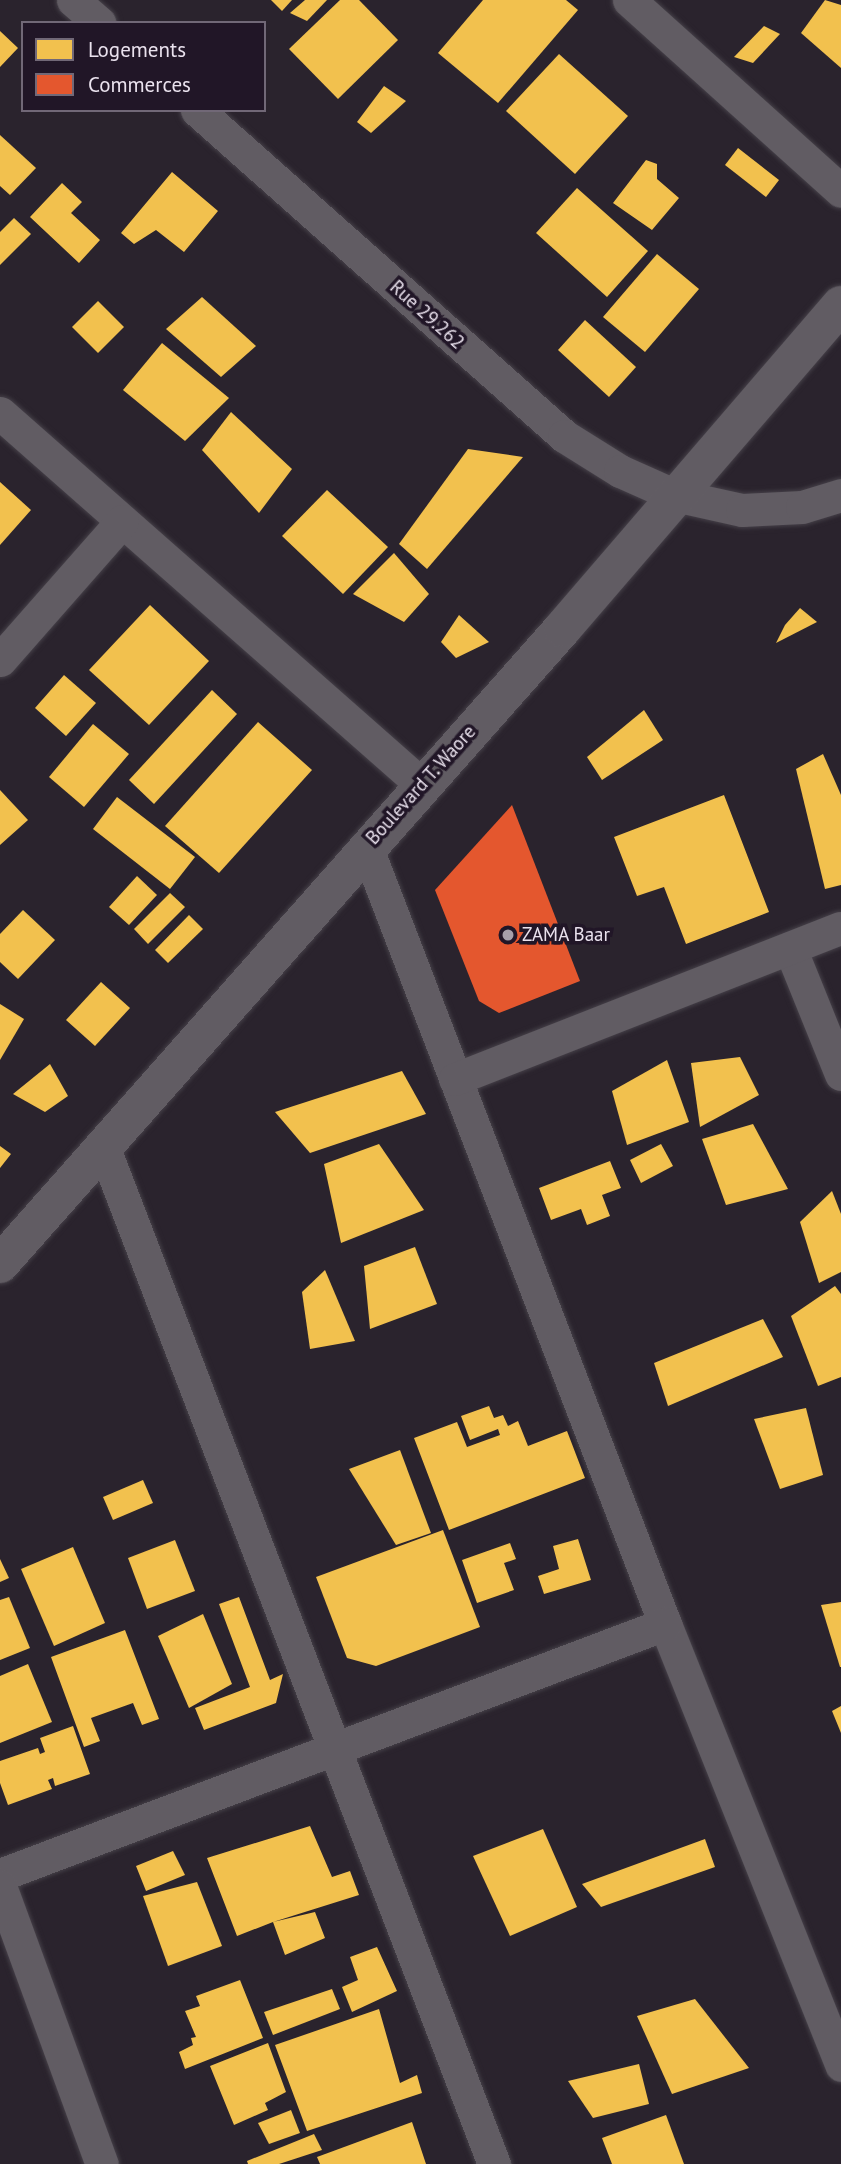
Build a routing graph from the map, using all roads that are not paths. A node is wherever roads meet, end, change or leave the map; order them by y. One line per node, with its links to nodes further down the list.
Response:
1 (73, 0): 3 (street)
2 (629, 0): 5 (street)
3 (97, 21)
4 (199, 112): 8 (street, Rue 29.262)
5 (841, 191)
6 (841, 304): 8 (street, Boulevard T. Waore)
7 (0, 413): 10 (street)
8 (674, 495): 9 (street, Rue 29.262); 12 (street, Boulevard T. Waore)
9 (841, 495)
10 (122, 521): 11 (street); 12 (street)
11 (0, 660)
12 (421, 784): 13 (street, Boulevard T. Waore)
13 (366, 846): 17 (street); 18 (street, Boulevard T. Waore)
14 (841, 928): 15 (street)
15 (790, 948): 16 (street); 17 (street)
16 (841, 1074)
17 (455, 1079): 20 (street)
18 (103, 1146): 19 (street, Boulevard T. Waore); 21 (street)
19 (0, 1264)
20 (665, 1624): 21 (street); 24 (street)
21 (335, 1750): 22 (street); 26 (street)
22 (0, 1875)
23 (0, 1886): 25 (street)
24 (841, 2065)
25 (102, 2164)
26 (495, 2164)

